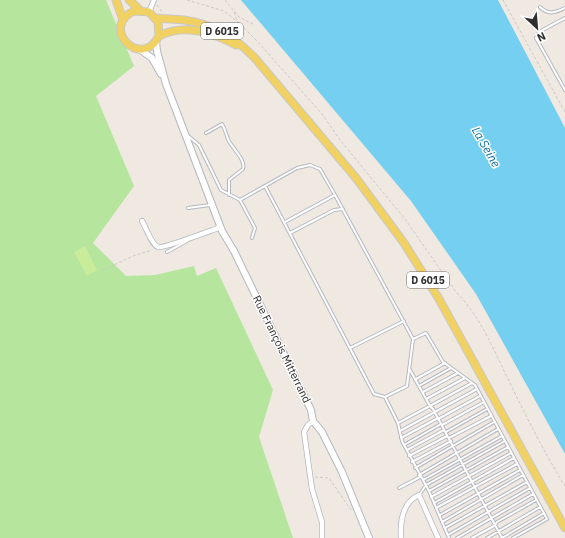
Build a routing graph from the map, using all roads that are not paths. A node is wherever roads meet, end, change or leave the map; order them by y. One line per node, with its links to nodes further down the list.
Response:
1 (116, 0): 10 (main road)
2 (129, 0): 6 (main road)
3 (154, 0): 7 (street)
4 (540, 7): 5 (lane)
5 (565, 8)
6 (140, 10): 7 (main road); 10 (main road)
7 (148, 12): 8 (main road)
8 (155, 18): 11 (main road); 13 (main road, D 6015)
9 (565, 18): 15 (lane)
10 (123, 20): 12 (main road)
11 (157, 38): 12 (main road); 13 (main road, D 6015); 14 (street)
12 (139, 49): 14 (street)
13 (254, 57): 110 (main road, D 6015)
14 (166, 84): 17 (street, Rue François Mitterrand)
15 (565, 90)
16 (206, 133): 19 (lane)
17 (184, 134): 19 (lane); 22 (street, Rue François Mitterrand)
18 (265, 186): 20 (lane); 21 (lane); 26 (lane)
19 (229, 195): 21 (lane)
20 (335, 195): 24 (lane); 26 (lane)
21 (240, 200): 30 (lane)
22 (212, 204): 23 (lane); 27 (street, Rue François Mitterrand)
23 (188, 208)
24 (342, 209): 28 (lane); 32 (lane)
25 (142, 221): 29 (street)
26 (285, 222): 28 (lane)
27 (220, 227): 29 (street); 54 (street, Rue François Mitterrand)
28 (290, 233): 34 (lane)
29 (190, 238): 31 (lane)
30 (252, 238)
31 (167, 252)
32 (404, 321): 33 (lane); 34 (lane)
33 (413, 339): 35 (lane); 37 (lane)
34 (350, 348): 46 (lane)
35 (445, 363): 36 (lane); 40 (lane)
36 (451, 368): 38 (lane); 42 (lane)
37 (409, 370): 40 (lane); 46 (lane)
38 (458, 373): 39 (lane); 44 (lane)
39 (465, 378): 41 (lane); 47 (lane)
40 (416, 379): 42 (lane)
41 (472, 383): 43 (lane); 49 (lane)
42 (419, 386): 44 (lane)
43 (477, 389): 45 (lane); 51 (lane)
44 (423, 392): 47 (lane)
45 (480, 396): 48 (lane); 53 (lane)
46 (385, 397): 56 (lane)
47 (426, 399): 49 (lane)
48 (484, 402): 50 (lane); 57 (lane)
49 (430, 406): 51 (lane); 56 (lane)
50 (488, 409): 52 (lane); 60 (lane)
51 (435, 412): 53 (lane); 59 (lane)
52 (491, 416): 55 (lane); 64 (lane)
53 (438, 418): 57 (lane); 63 (lane)
54 (313, 422): 113 (street); 114 (street, Rue François Mitterrand)
55 (494, 422): 58 (lane); 68 (lane)
56 (398, 423): 59 (lane)
57 (442, 425): 60 (lane); 67 (lane)
58 (498, 429): 62 (lane); 71 (lane)
59 (400, 431): 63 (lane)
60 (445, 431): 61 (lane); 70 (lane)
61 (447, 436): 64 (lane); 73 (lane)
62 (502, 436): 66 (lane); 75 (lane)
63 (401, 438): 67 (lane)
64 (449, 438): 65 (lane)
65 (451, 441): 68 (lane); 76 (lane)
66 (504, 441): 69 (lane); 77 (lane)
67 (404, 445): 70 (lane)
68 (453, 446): 71 (lane); 79 (lane)
69 (508, 447): 72 (lane); 81 (lane)
70 (406, 451): 73 (lane)
71 (457, 453): 75 (lane); 83 (lane)
72 (511, 453): 74 (lane); 84 (lane)
73 (409, 456): 76 (lane)
74 (514, 458): 78 (lane); 86 (lane)
75 (460, 459): 77 (lane); 85 (lane)
76 (412, 462): 79 (lane)
77 (463, 464): 81 (lane); 88 (lane)
78 (517, 464): 80 (lane); 89 (lane)
79 (416, 468): 83 (lane)
80 (520, 470): 82 (lane); 93 (lane)
81 (466, 471): 84 (lane); 92 (lane)
82 (523, 475): 87 (lane); 97 (lane)
83 (420, 476): 85 (lane); 90 (lane)
84 (469, 476): 86 (lane); 96 (lane)
85 (423, 480): 88 (lane)
86 (472, 482): 89 (lane); 99 (lane)
87 (526, 482): 91 (lane); 100 (lane)
88 (426, 486): 92 (lane); 95 (lane)
89 (475, 487): 93 (lane); 102 (lane)
90 (399, 488)
91 (530, 488): 94 (lane); 103 (lane)
92 (429, 491): 96 (lane)
93 (478, 493): 97 (lane); 105 (lane)
94 (533, 494): 98 (lane); 106 (lane)
95 (419, 495): 115 (street); 116 (street)
96 (431, 497): 99 (lane)
97 (482, 499): 100 (lane); 107 (lane)
98 (537, 500): 101 (lane); 108 (lane)
99 (434, 503): 102 (lane)
100 (485, 506): 103 (lane); 109 (lane)
101 (540, 507): 104 (lane); 111 (lane)
102 (436, 508): 105 (lane)
103 (488, 512): 106 (lane); 112 (lane)
104 (544, 513): 121 (lane); 122 (lane)
105 (440, 515): 107 (lane)
106 (492, 518): 108 (lane); 118 (lane)
107 (442, 522): 109 (lane)
108 (495, 524): 111 (lane); 119 (lane)
109 (445, 528): 112 (lane)
110 (565, 528)
111 (499, 531): 120 (lane); 121 (lane)
112 (448, 535): 117 (lane)
113 (322, 538)
114 (369, 538)
115 (401, 538)
116 (438, 538)
117 (449, 538)
118 (457, 538)
119 (472, 538)
120 (487, 538)
121 (502, 538)
122 (513, 538)

